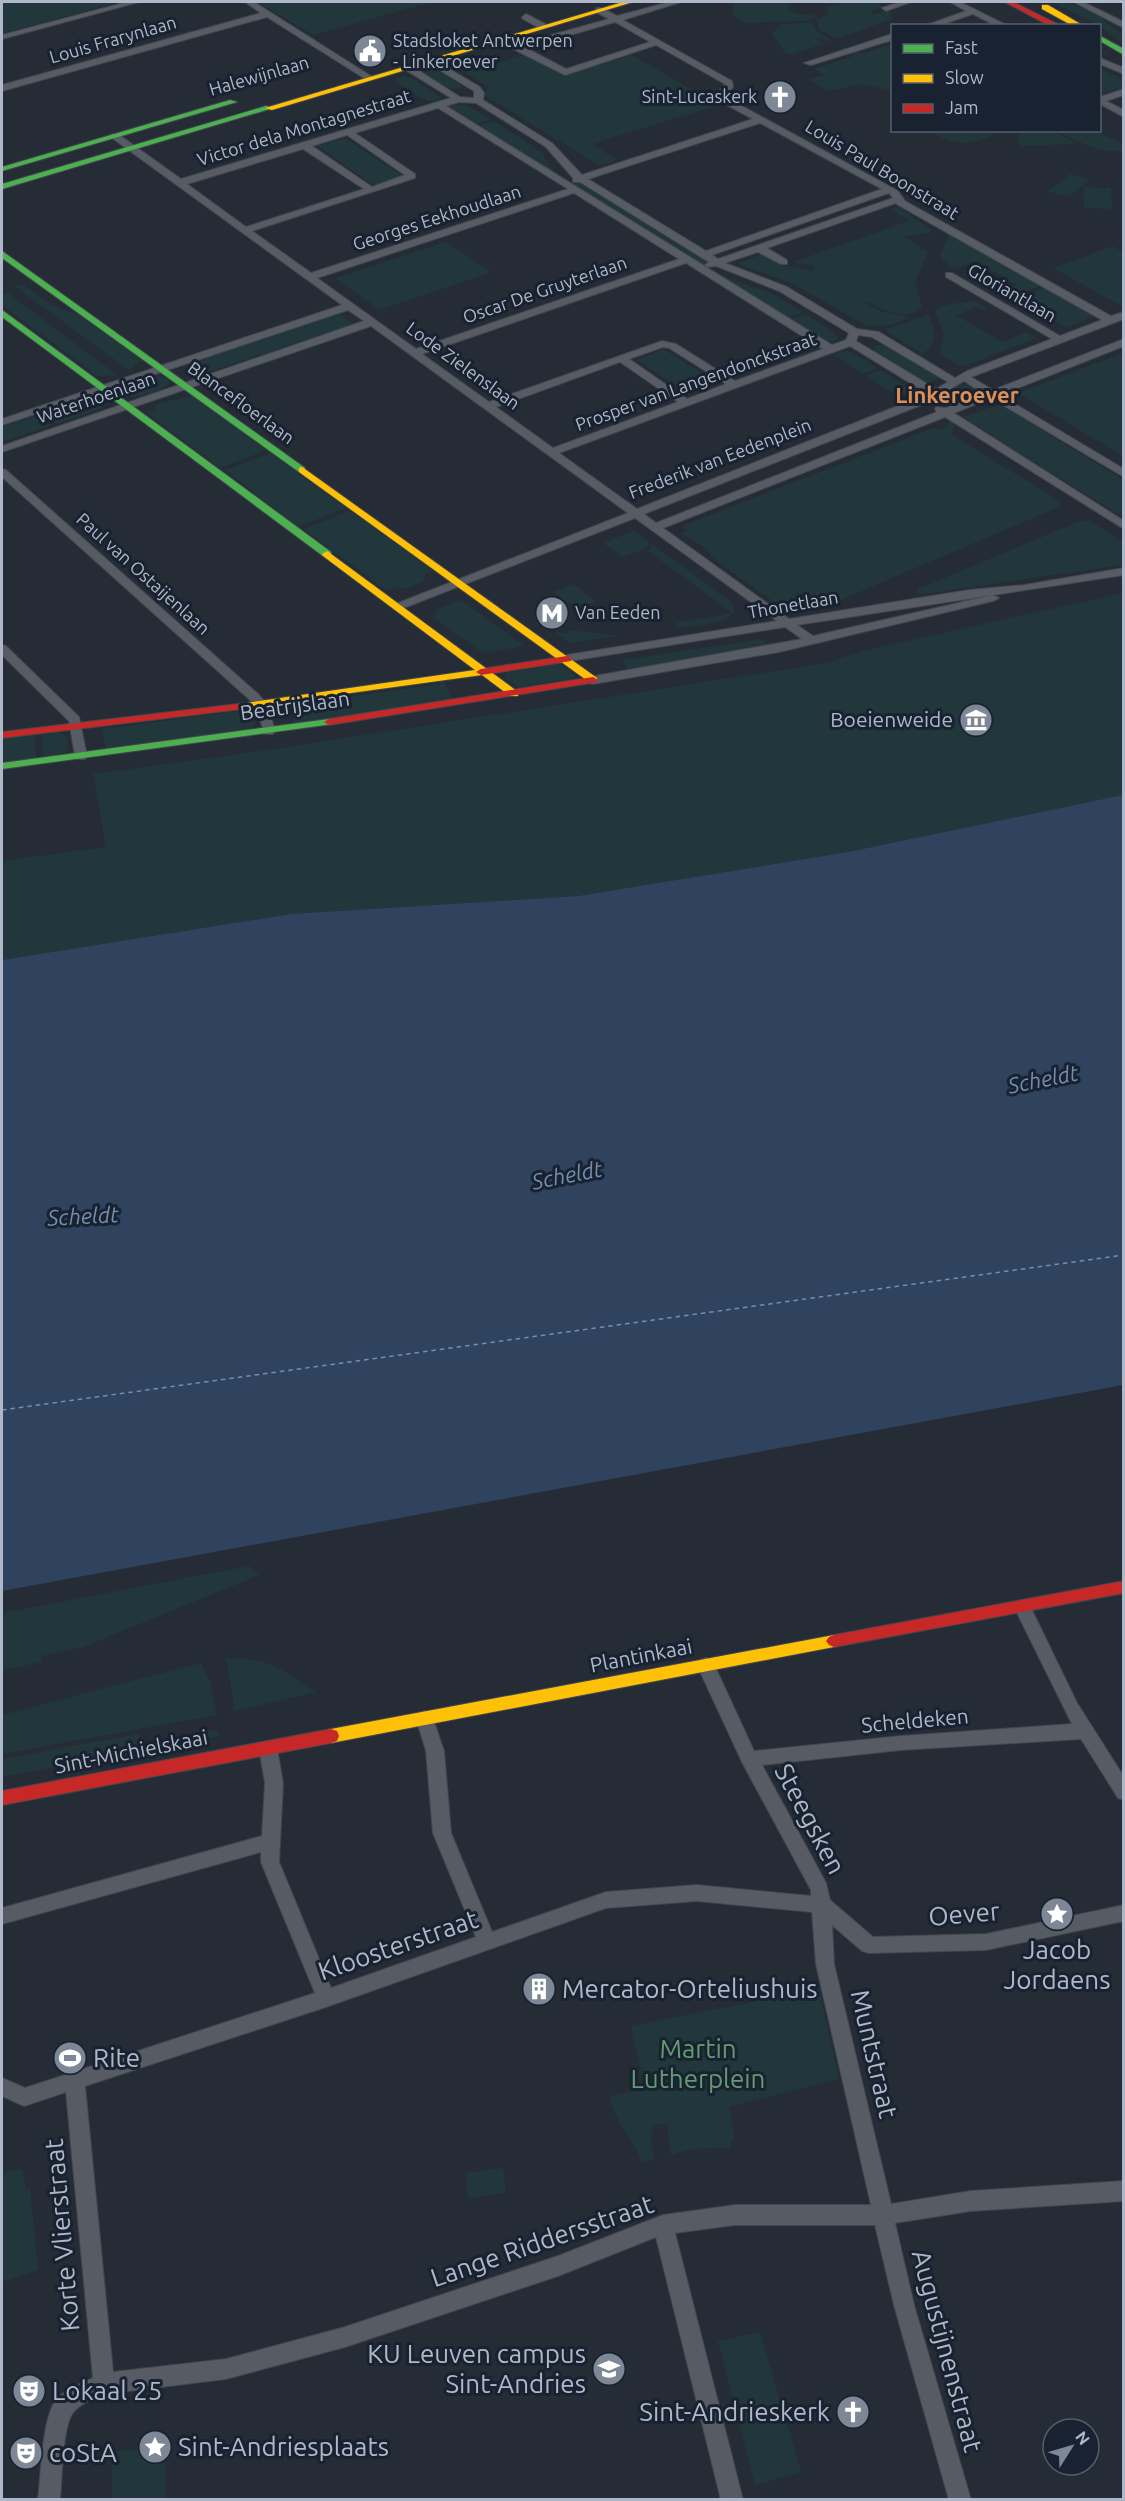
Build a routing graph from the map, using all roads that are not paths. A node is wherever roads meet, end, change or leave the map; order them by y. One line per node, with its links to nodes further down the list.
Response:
1 (135, 2): 24 (street)
2 (249, 2): 14 (street)
3 (629, 2): 12 (street, Halewijnlaan)
4 (677, 2): 16 (street)
5 (907, 2): 10 (street)
6 (954, 2): 13 (street)
7 (1008, 2): 19 (street)
8 (1035, 2): 20 (street)
9 (1078, 2): 21 (street)
10 (886, 8)
11 (549, 10): 15 (street)
12 (599, 10): 16 (street, Louis Paul Boonstraat); 22 (street, Halewijnlaan)
13 (974, 11): 17 (street); 18 (street)
14 (268, 14): 38 (street); 43 (street, Louis Frarynlaan)
15 (520, 18): 22 (street)
16 (615, 19): 29 (street, Louis Paul Boonstraat); 31 (street)
17 (934, 24)
18 (1000, 24)
19 (1053, 24)
20 (1076, 24)
21 (1124, 26)
22 (544, 27): 27 (street, Halewijnlaan)
23 (470, 33): 28 (street)
24 (2, 37)
25 (891, 37): 37 (street)
26 (1101, 39): 33 (street)
27 (499, 40): 31 (street); 32 (street, Halewijnlaan)
28 (442, 41): 32 (street)
29 (658, 42): 31 (street); 52 (street, Louis Paul Boonstraat)
30 (1101, 44): 33 (street)
31 (519, 47)
32 (465, 50): 34 (street, Halewijnlaan)
33 (1124, 53)
34 (429, 60): 39 (street, Halewijnlaan); 47 (street)
35 (374, 61): 38 (street, Halewijnlaan)
36 (1101, 61): 40 (street)
37 (808, 63)
38 (353, 67): 41 (street, Halewijnlaan); 42 (street)
39 (406, 67): 42 (street, Halewijnlaan); 46 (street)
40 (1124, 71)
41 (331, 74)
42 (370, 78): 59 (street, Halewijnlaan)
43 (2, 88)
44 (1124, 92): 48 (street)
45 (242, 99): 56 (street, Halewijnlaan)
46 (458, 99): 47 (street); 50 (street, Victor dela Montagnestraat)
47 (478, 100): 61 (street)
48 (1101, 101)
49 (1101, 102): 51 (street)
50 (439, 105): 54 (street, Victor dela Montagnestraat); 63 (street)
51 (1124, 114)
52 (760, 120): 53 (street, Louis Paul Boonstraat); 61 (street)
53 (775, 127): 55 (street); 68 (street, Louis Paul Boonstraat)
54 (348, 132): 58 (street, Victor dela Montagnestraat); 66 (street)
55 (756, 133)
56 (115, 136): 59 (street, Lode Zielenslaan); 60 (street, Halewijnlaan)
57 (737, 139): 64 (street)
58 (304, 145): 62 (street, Victor dela Montagnestraat); 66 (street)
59 (132, 148): 62 (street, Lode Zielenslaan); 65 (street, Halewijnlaan)
60 (2, 169)
61 (581, 178): 63 (street); 64 (street)
62 (179, 183): 70 (street, Lode Zielenslaan)
63 (564, 184): 67 (street)
64 (592, 186): 73 (street)
65 (2, 187)
66 (371, 190): 70 (street)
67 (575, 190): 74 (street); 79 (street, Georges Eekhoudlaan)
68 (889, 190): 69 (street, Louis Paul Boonstraat); 73 (street)
69 (897, 200): 71 (street); 83 (street, Louis Paul Boonstraat)
70 (245, 230): 79 (street, Lode Zielenslaan)
71 (759, 248): 75 (street); 76 (street)
72 (2, 254): 92 (street, Blancefloerlaan)
73 (704, 255): 76 (street)
74 (687, 259): 77 (street); 90 (street, Oscar De Gruyterlaan)
75 (784, 262)
76 (717, 263): 77 (street); 87 (street)
77 (701, 268): 89 (street)
78 (949, 275): 86 (street, Gloriantlaan)
79 (309, 276): 80 (street, Lode Zielenslaan)
80 (350, 306): 84 (street, Lode Zielenslaan); 92 (street, Waterhoenlaan)
81 (2, 313): 96 (street)
82 (1124, 315): 83 (street, Gloriantlaan)
83 (1110, 320): 86 (street, Gloriantlaan)
84 (372, 322): 90 (street, Lode Zielenslaan); 94 (street, Waterhoenlaan)
85 (883, 338): 87 (street, Prosper van Langendonckstraat); 87 (street); 93 (street)
86 (1059, 339): 93 (street, Gloriantlaan)
87 (855, 340): 89 (street, Prosper van Langendonckstraat); 98 (street)
88 (1124, 342): 97 (street)
89 (831, 349): 95 (street, Prosper van Langendonckstraat)
90 (414, 353): 101 (street, Lode Zielenslaan)
91 (621, 358): 95 (street); 99 (street); 101 (street)
92 (162, 369): 94 (street, Blancefloerlaan); 96 (street, Waterhoenlaan)
93 (959, 380): 97 (street); 98 (street, Frederik van Eedenplein)
94 (185, 385): 100 (street, Waterhoenlaan); 112 (street, Blancefloerlaan)
95 (734, 386): 99 (street, Prosper van Langendonckstraat)
96 (103, 388): 100 (street); 103 (street, Waterhoenlaan)
97 (991, 393): 102 (street, Frederik van Eedenplein); 107 (street)
98 (929, 396): 102 (street); 108 (street, Frederik van Eedenplein)
99 (687, 403): 105 (street, Prosper van Langendonckstraat)
100 (127, 405): 104 (street, Waterhoenlaan); 114 (street)
101 (488, 406): 105 (street, Lode Zielenslaan)
102 (944, 412): 109 (street); 110 (street, Frederik van Eedenplein)
103 (2, 422)
104 (2, 448)
105 (552, 452): 108 (street, Lode Zielenslaan)
106 (2, 472): 122 (street, Paul van Ostaijenlaan)
107 (1124, 474)
108 (635, 512): 110 (street, Lode Zielenslaan); 112 (street, Frederik van Eedenplein)
109 (1124, 526)
110 (656, 527): 115 (street, Lode Zielenslaan)
111 (1124, 571): 113 (street, Thonetlaan)
112 (458, 582): 114 (street); 118 (street, Blancefloerlaan)
113 (1024, 588): 115 (street, Thonetlaan); 116 (street, Thonetlaan)
114 (397, 607): 119 (street)
115 (790, 624): 116 (street, Lode Zielenslaan); 118 (street, Thonetlaan)
116 (812, 641): 120 (street, Thonetlaan)
117 (2, 649): 123 (street)
118 (567, 659): 119 (street, Beatrijslaan); 120 (street, Blancefloerlaan)
119 (483, 670): 121 (street); 122 (street, Beatrijslaan)
120 (593, 680): 121 (street, Beatrijslaan)
121 (514, 694): 124 (street, Beatrijslaan)
122 (261, 704): 123 (street, Beatrijslaan); 124 (street)
123 (76, 726): 125 (street, Beatrijslaan); 126 (street)
124 (269, 731): 126 (street, Beatrijslaan)
125 (2, 735)
126 (81, 756): 127 (street, Beatrijslaan)
127 (2, 765)
128 (1124, 1587): 129 (street, Plantinkaai)
129 (1022, 1607): 130 (street, Plantinkaai); 132 (street)
130 (706, 1665): 131 (street, Plantinkaai); 134 (street, Steegsken)
131 (425, 1718): 133 (street, Plantinkaai); 141 (street)
132 (1084, 1731): 134 (street, Scheldeken); 135 (street)
133 (268, 1748): 136 (street, Sint-Michielskaai); 137 (street)
134 (749, 1758): 138 (street, Steegsken)
135 (1124, 1793)
136 (2, 1798)
137 (270, 1841): 140 (street); 142 (street)
138 (822, 1905): 139 (street, Oever); 141 (street, Kloosterstraat); 146 (street, Muntstraat)
139 (1124, 1913)
140 (2, 1916)
141 (487, 1942): 142 (street, Kloosterstraat)
142 (326, 1998): 143 (street, Kloosterstraat)
143 (75, 2081): 144 (street, Kloosterstraat); 148 (street, Korte Vlierstraat)
144 (2, 2087)
145 (1124, 2192): 146 (street, Lange Riddersstraat)
146 (884, 2215): 147 (street, Lange Riddersstraat); 151 (street, Augustijnenstraat)
147 (663, 2225): 148 (street, Lange Riddersstraat); 150 (street)
148 (104, 2384): 149 (street)
149 (50, 2499)
150 (732, 2499)
151 (960, 2499)

